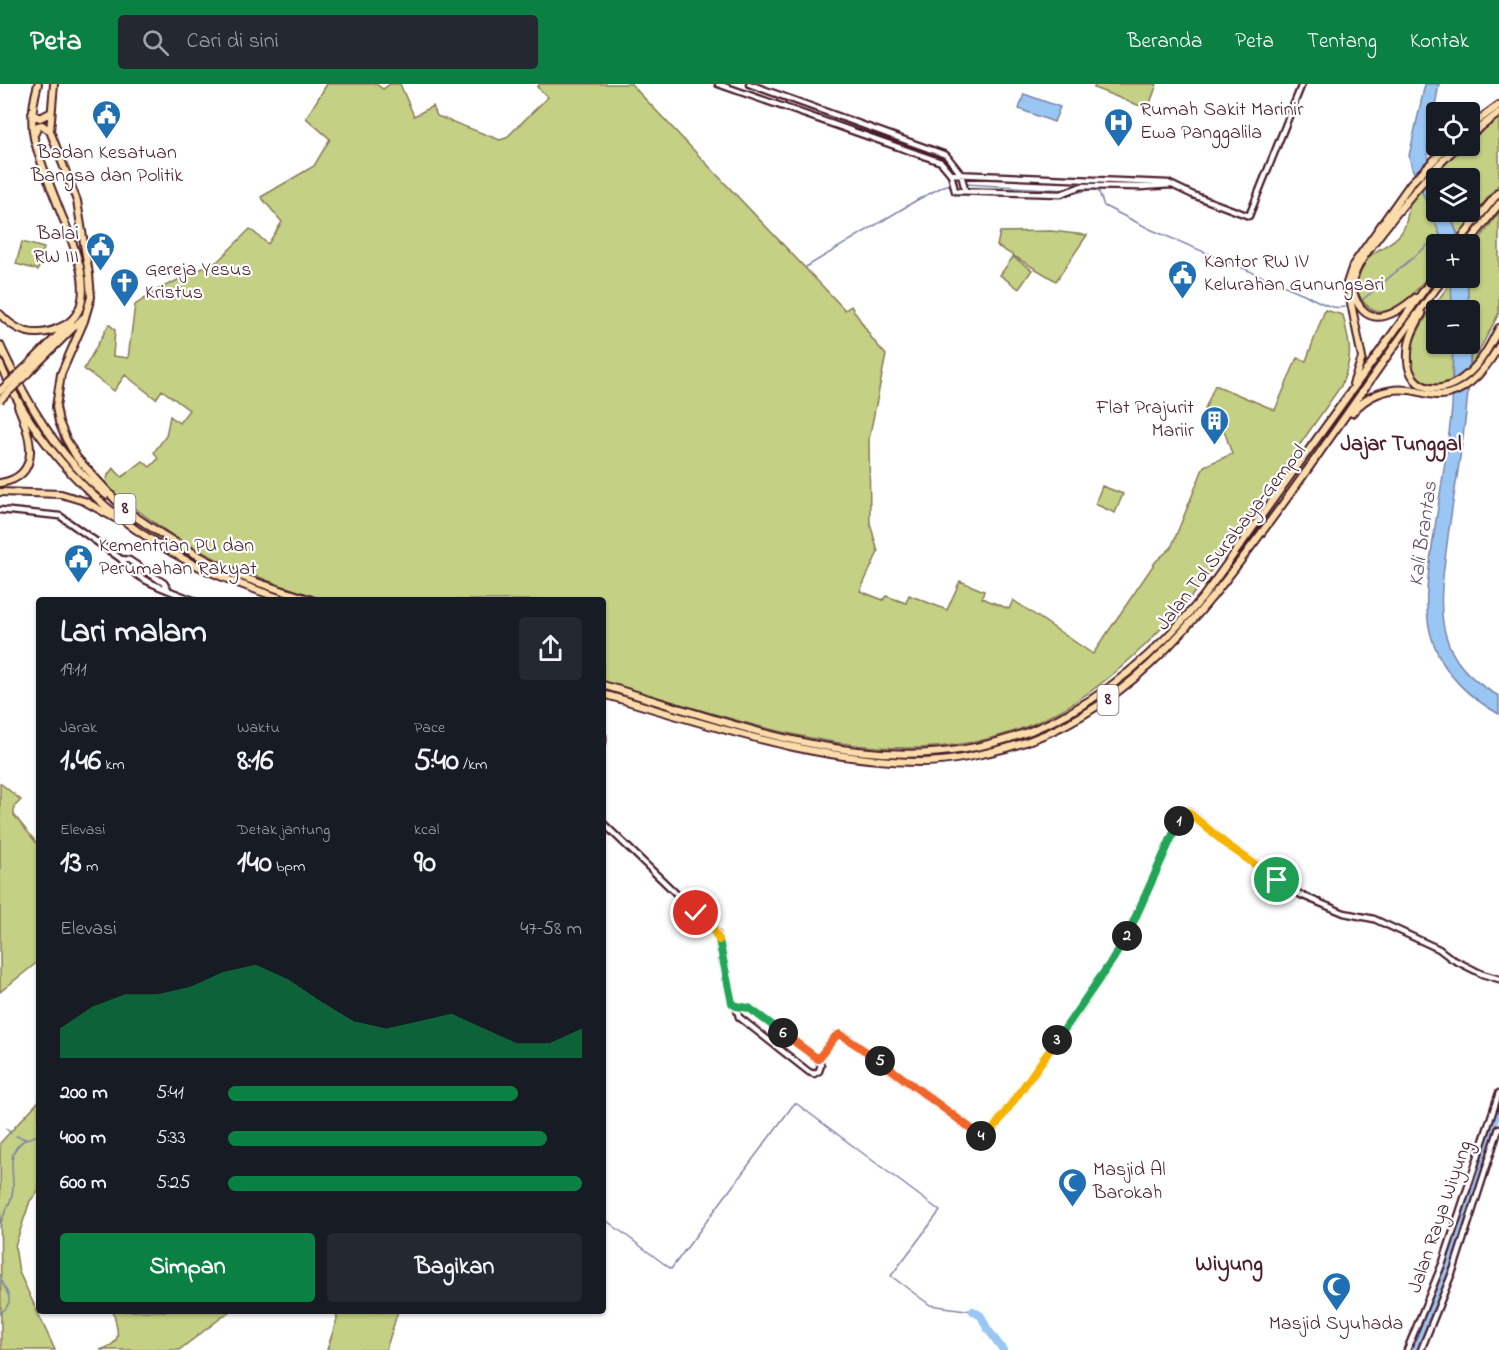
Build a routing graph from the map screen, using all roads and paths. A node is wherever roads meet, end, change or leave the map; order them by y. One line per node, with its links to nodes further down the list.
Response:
1 (38, 84): 9 (highway)
2 (54, 84): 10 (highway)
3 (718, 84): 13 (main road)
4 (749, 84): 7 (main road)
5 (1302, 84): 22 (main road)
6 (1499, 105): 12 (highway)
7 (825, 111): 11 (main road); 13 (main road)
8 (1499, 113): 15 (highway)
9 (32, 114): 10 (highway); 17 (highway)
10 (50, 114): 16 (highway)
11 (837, 116): 14 (main road); 21 (main road)
12 (1480, 119)
13 (821, 121): 14 (main road)
14 (834, 125): 20 (main road)
15 (1480, 127)
16 (50, 131): 17 (highway); 34 (highway)
17 (34, 136): 35 (highway)
18 (1437, 156): 23 (highway)
19 (1447, 156): 23 (highway)
20 (951, 175): 21 (main road); 24 (main road)
21 (962, 175): 22 (main road); 24 (main road)
22 (1171, 185): 24 (main road)
23 (1413, 186): 32 (highway)
24 (965, 189)
25 (1499, 192): 27 (highway)
26 (1499, 204): 28 (highway)
27 (1464, 234)
28 (1476, 234)
29 (1426, 286): 30 (highway, Jalan Tol Surabaya–Gempol / 8)
30 (1424, 289): 32 (highway); 45 (highway, Jalan Tol Surabaya–Gempol / 8)
31 (1435, 290): 43 (highway); 46 (highway, Jalan Tol Surabaya–Gempol / 8)
32 (1351, 297): 45 (highway)
33 (0, 314): 35 (highway)
34 (85, 316): 40 (highway); 49 (highway)
35 (73, 320): 40 (highway)
36 (1499, 328): 43 (highway)
37 (0, 345): 49 (highway, 8)
38 (1499, 345): 43 (highway)
39 (0, 364): 41 (highway, 8)
40 (26, 371): 42 (highway, bridge); 44 (highway, bridge)
41 (9, 385): 47 (highway); 51 (highway, 8)
42 (0, 391)
43 (1442, 392): 46 (highway)
44 (0, 400)
45 (1325, 427): 55 (highway, Jalan Tol Surabaya–Gempol / 8)
46 (1325, 446): 56 (highway, Jalan Tol Surabaya–Gempol / 8)
47 (0, 483)
48 (0, 492): 51 (highway)
49 (121, 506): 54 (highway, 8)
50 (0, 510): 52 (main road)
51 (136, 530): 53 (highway, 8)
52 (186, 597)
53 (277, 597)
54 (302, 597)
55 (606, 686)
56 (606, 695)
57 (606, 827): 59 (main road)
58 (1499, 979): 60 (main road)
59 (736, 1006): 60 (main road); 60 (main road)
60 (818, 1059)
61 (1499, 1093): 63 (main road, Jalan Raya Wiyung)
62 (1499, 1128): 64 (main road, Jalan Raya Wiyung)
63 (1463, 1206): 64 (main road); 65 (main road, Jalan Raya Wiyung)
64 (1473, 1210): 65 (main road, Jalan Raya Wiyung)
65 (1437, 1297): 66 (main road, Jalan Raya Wiyung); 67 (main road, Jalan Raya Wiyung)
66 (1407, 1350)
67 (1421, 1350)

